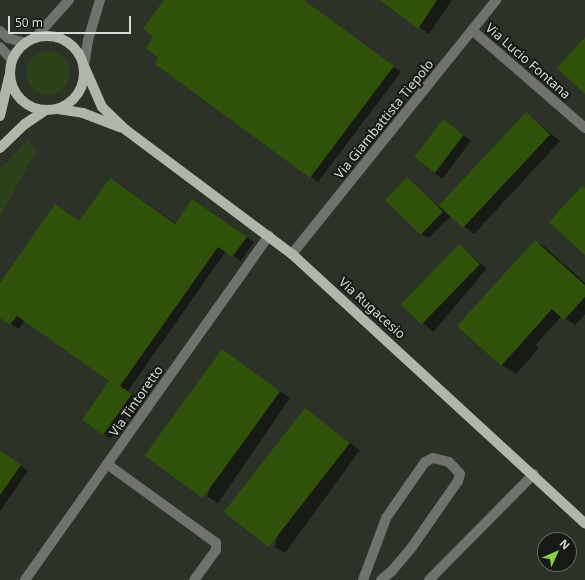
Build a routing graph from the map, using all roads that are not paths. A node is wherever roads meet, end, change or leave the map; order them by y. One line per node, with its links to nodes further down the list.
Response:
1 (69, 0): 6 (street)
2 (100, 0): 10 (street)
3 (496, 0): 4 (street, Via Giambattista Tiepolo)
4 (472, 30): 15 (street, Via Lucio Fontana); 19 (street, Via Giambattista Tiepolo)
5 (0, 31): 7 (street)
6 (35, 38): 7 (main road); 10 (main road)
7 (25, 43): 9 (main road)
8 (0, 47): 9 (street)
9 (12, 60): 11 (main road)
10 (84, 66): 12 (main road); 16 (main road, Via Rugacesio)
11 (10, 75): 13 (main road); 14 (main road)
12 (58, 109): 13 (main road); 16 (main road, Via Rugacesio)
13 (46, 110): 17 (main road)
14 (0, 116)
15 (585, 128)
16 (126, 130): 18 (main road, Via Rugacesio)
17 (0, 148)
18 (269, 236): 19 (main road, Via Rugacesio); 20 (street, Via Tintoretto)
19 (292, 254): 21 (main road, Via Rugacesio)
20 (107, 464): 23 (street, Via Tintoretto); 24 (street)
21 (534, 474): 22 (main road, Via Rugacesio); 27 (street)
22 (585, 523)
23 (24, 580)
24 (194, 580)
25 (363, 580): 26 (street)
26 (381, 580)
27 (429, 580)

